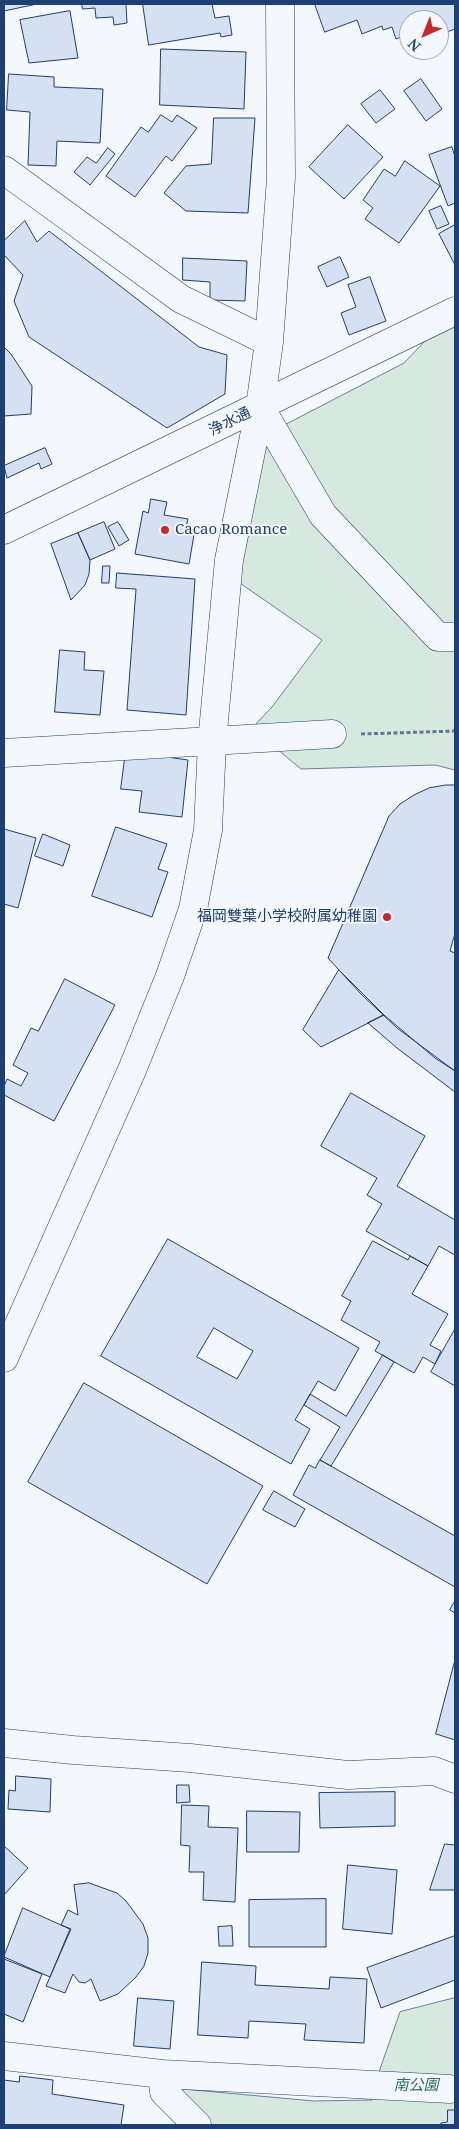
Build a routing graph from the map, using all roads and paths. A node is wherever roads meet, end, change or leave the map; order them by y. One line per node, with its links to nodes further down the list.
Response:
1 (280, 4): 4 (street)
2 (4, 170): 4 (street)
3 (455, 311): 5 (street, 浄水通)
4 (269, 342): 5 (street)
5 (260, 407): 6 (street, 浄水通); 7 (street); 10 (street)
6 (4, 530)
7 (455, 637)
8 (455, 732): 9 (path)
9 (332, 734): 10 (street)
10 (212, 742): 11 (street); 12 (street)
11 (4, 753)
12 (4, 1358)
13 (4, 1743): 14 (street)
14 (455, 1779)
15 (4, 2056): 16 (street)
16 (162, 2074): 17 (street); 18 (street)
17 (450, 2089)
18 (197, 2125)

